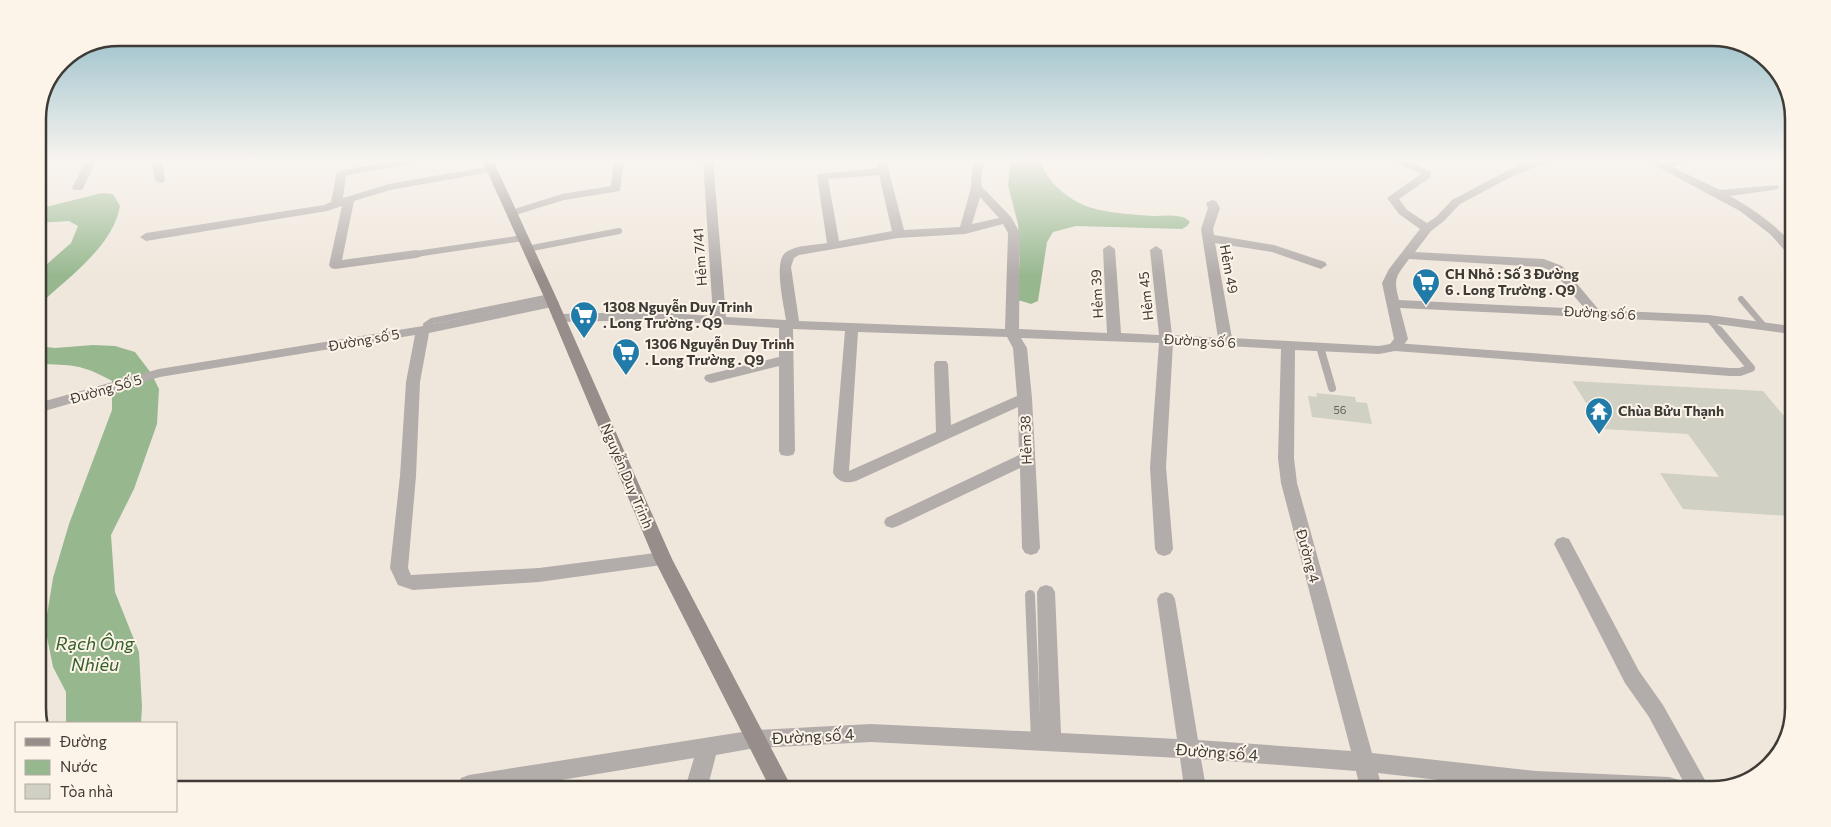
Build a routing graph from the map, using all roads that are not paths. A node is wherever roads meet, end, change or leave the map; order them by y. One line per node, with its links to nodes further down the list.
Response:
1 (337, 199): 14 (street)
2 (349, 199): 14 (street); 28 (street)
3 (505, 199): 15 (main road, Nguyễn Duy Trinh)
4 (557, 199): 15 (street)
5 (711, 199): 37 (street, Hẻm 7/41)
6 (826, 199): 25 (street)
7 (891, 199): 20 (street)
8 (974, 199): 18 (street)
9 (987, 199): 16 (street)
10 (1392, 199): 17 (street)
11 (1463, 199): 17 (street)
12 (1725, 199): 24 (street)
13 (1212, 203): 22 (street, Hẻm 49)
14 (336, 205): 21 (street)
15 (512, 213): 23 (main road, Nguyễn Duy Trinh)
16 (1007, 219): 18 (street); 43 (street)
17 (1428, 228): 29 (street)
18 (965, 230): 20 (street)
19 (619, 231): 23 (lane)
20 (898, 234): 25 (street)
21 (146, 237)
22 (1208, 238): 30 (street); 46 (street, Hẻm 49)
23 (525, 243): 28 (lane); 32 (main road, Nguyễn Duy Trinh)
24 (1785, 244)
25 (834, 246): 38 (street)
26 (1109, 249): 44 (street, Hẻm 39)
27 (1156, 250): 45 (street, Hẻm 45)
28 (416, 254)
29 (1406, 255): 33 (street); 34 (street)
30 (1321, 265)
31 (1741, 299): 39 (lane)
32 (551, 300): 35 (main road, Nguyễn Duy Trinh); 42 (street, Đường số 5)
33 (1392, 304): 34 (street, Đường số 6); 49 (street)
34 (1596, 313): 36 (street, Đường số 6)
35 (559, 318): 37 (street, Đường số 6); 64 (main road, Nguyễn Duy Trinh)
36 (1709, 319): 39 (street, Đường số 6); 49 (lane)
37 (720, 321): 38 (street, Đường số 6)
38 (789, 325): 40 (street, Đường số 6); 50 (street)
39 (1764, 326): 41 (street, Đường số 6)
40 (852, 327): 43 (street, Đường số 6); 57 (street)
41 (1785, 329)
42 (425, 330): 52 (street, Đường số 5); 64 (street)
43 (1012, 334): 44 (street, Đường số 6); 55 (street, Hẻm 38)
44 (1114, 338): 45 (street, Đường số 6)
45 (1166, 339): 46 (street, Đường số 6); 63 (street, Hẻm 45)
46 (1226, 342): 47 (street, Đường số 6)
47 (1288, 345): 48 (street, Đường số 6); 71 (street, Đường 4)
48 (1320, 347): 49 (street, Đường số 6); 54 (lane)
49 (1395, 347)
50 (786, 360): 53 (street); 58 (street)
51 (941, 364): 57 (street)
52 (175, 371): 56 (street, Đường Số 5)
53 (711, 378)
54 (1332, 388)
55 (1025, 398): 57 (street); 59 (street, Hẻm 38)
56 (46, 406)
57 (944, 434)
58 (787, 451)
59 (1027, 458): 60 (street); 62 (street, Hẻm 38)
60 (892, 522)
61 (1563, 544): 78 (street)
62 (1031, 548)
63 (1164, 549)
64 (663, 559): 67 (main road, Nguyễn Duy Trinh)
65 (1038, 594): 68 (street)
66 (1166, 599): 70 (street)
67 (755, 739): 68 (street, Đường số 4); 69 (street, Đường số 4); 74 (main road, Nguyễn Duy Trinh)
68 (1043, 741): 70 (street, Đường số 4)
69 (708, 746): 72 (street, Đường số 4); 73 (street)
70 (1189, 749): 71 (street, Đường số 4); 75 (street)
71 (1364, 762): 76 (street, Đường 4); 77 (street, Đường số 4)
72 (494, 781)
73 (698, 781)
74 (777, 781)
75 (1195, 781)
76 (1369, 781)
77 (1508, 781)
78 (1694, 781)

